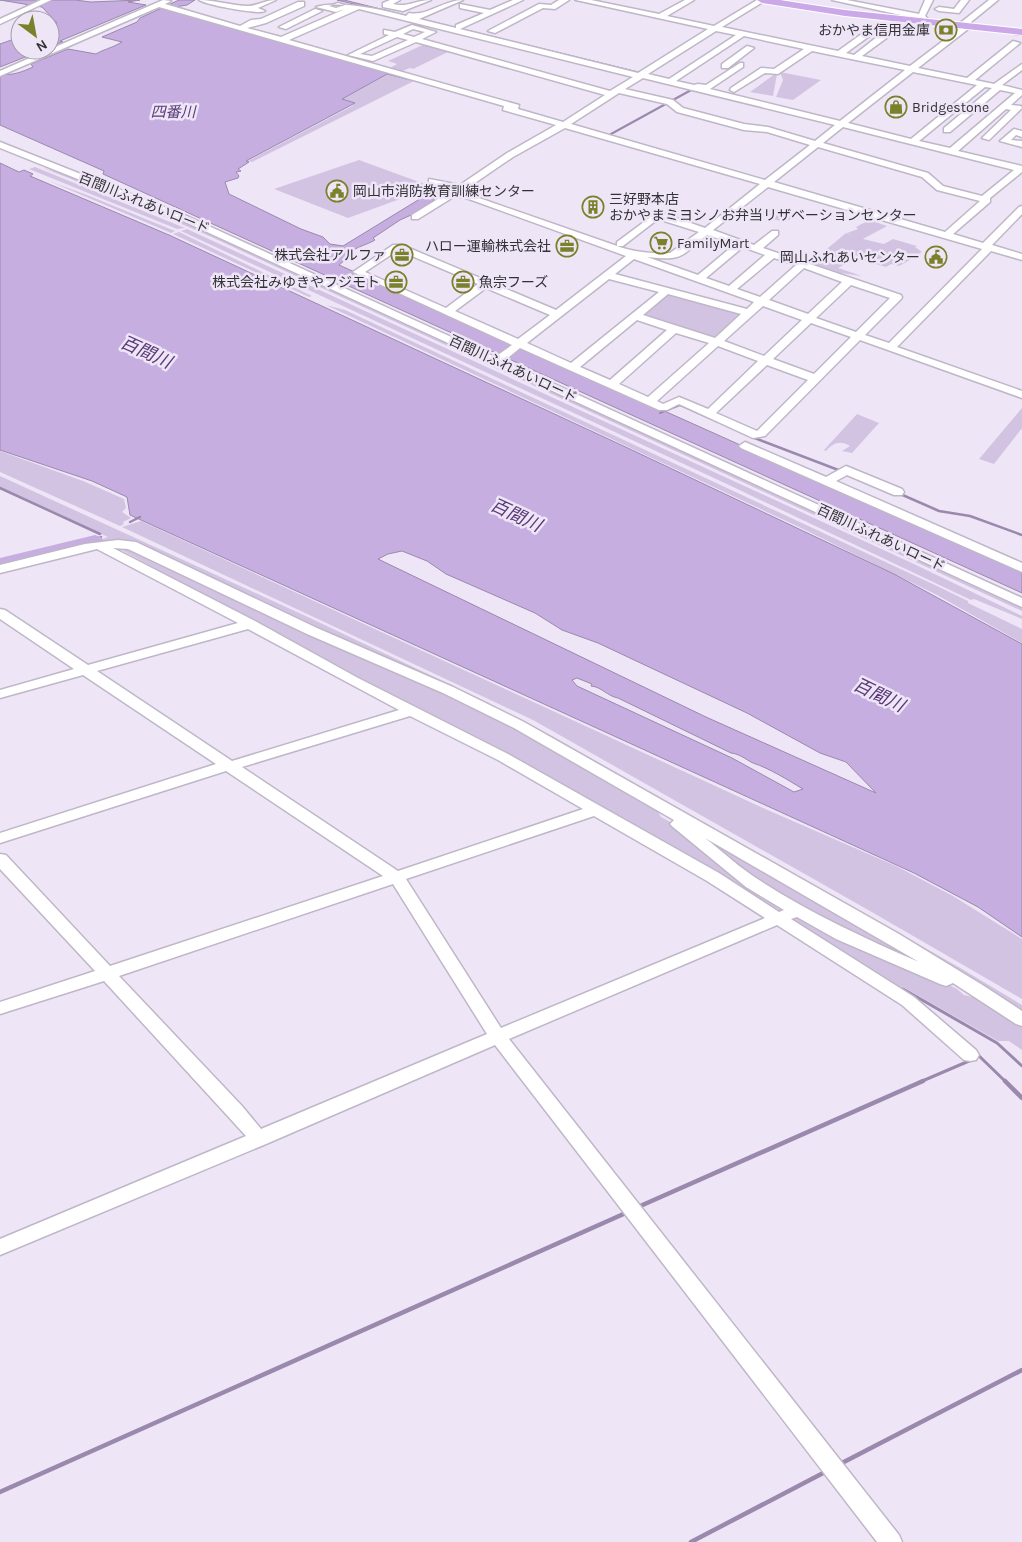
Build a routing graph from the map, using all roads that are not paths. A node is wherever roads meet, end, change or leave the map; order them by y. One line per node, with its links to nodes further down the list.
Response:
1 (47, 0): 41 (street)
2 (240, 0): 26 (street)
3 (272, 0): 29 (street)
4 (336, 0): 24 (street); 24 (street)
5 (396, 0): 6 (street)
6 (427, 0)
7 (519, 0): 35 (street)
8 (565, 0): 43 (street)
9 (580, 0): 37 (street)
10 (690, 0): 37 (street)
11 (762, 0): 44 (main road); 48 (street)
12 (776, 0): 40 (main road)
13 (836, 0): 19 (street)
14 (882, 0): 28 (street)
15 (929, 0): 40 (street)
16 (943, 0): 30 (street)
17 (965, 0): 30 (street)
18 (994, 0): 44 (street)
19 (848, 1): 28 (street)
20 (206, 2): 26 (street)
21 (461, 3): 24 (street); 35 (street)
22 (903, 3): 34 (street)
23 (301, 4): 47 (street)
24 (360, 4): 38 (street); 70 (street)
25 (188, 5): 27 (street)
26 (228, 5): 29 (street); 31 (street)
27 (168, 6): 47 (street); 69 (street)
28 (876, 7): 34 (street)
29 (252, 9): 32 (street); 36 (street)
30 (938, 9): 40 (street)
31 (211, 11)
32 (261, 11)
33 (453, 11): 43 (street)
34 (894, 11): 40 (street)
35 (492, 13): 43 (street)
36 (238, 15)
37 (660, 16): 48 (street)
38 (330, 18): 45 (street); 58 (street)
39 (444, 18): 43 (street)
40 (925, 18): 44 (main road)
41 (2, 20)
42 (429, 20): 43 (street)
43 (473, 23)
44 (965, 25): 49 (main road); 50 (main road); 68 (street)
45 (283, 27)
46 (898, 27): 52 (street)
47 (241, 28): 58 (street)
48 (715, 29): 54 (street); 61 (street); 62 (street)
49 (1000, 30): 50 (main road); 55 (street)
50 (1022, 31)
51 (387, 32): 53 (street)
52 (889, 32): 63 (street); 65 (street)
53 (396, 34): 57 (street); 57 (street); 57 (street)
54 (740, 36): 56 (street); 64 (street)
55 (1022, 36)
56 (750, 38)
57 (418, 39): 78 (street)
58 (282, 40): 81 (street)
59 (1016, 43): 73 (street)
60 (750, 48): 66 (street)
61 (810, 49): 63 (street); 76 (street)
62 (677, 52): 64 (street); 70 (street)
63 (840, 54): 65 (street)
64 (705, 58): 66 (street); 72 (street)
65 (856, 58): 68 (street)
66 (728, 63): 72 (street)
67 (1022, 66): 75 (street)
68 (911, 69): 73 (street); 83 (street)
69 (0, 74)
70 (642, 75): 78 (street); 83 (street)
71 (660, 77): 72 (street)
72 (672, 80)
73 (968, 81): 74 (street)
74 (982, 85): 75 (street); 87 (street)
75 (997, 88): 77 (street); 84 (street)
76 (734, 90)
77 (1018, 91): 79 (street)
78 (614, 92): 82 (street); 88 (street)
79 (1004, 106): 86 (street); 91 (street)
80 (506, 108): 81 (street)
81 (522, 110): 82 (street)
82 (566, 123): 94 (street); 95 (street)
83 (843, 124): 88 (street); 91 (street)
84 (947, 130)
85 (1022, 134): 89 (street)
86 (986, 138)
87 (914, 140)
88 (818, 144): 94 (street); 96 (street)
89 (1022, 144)
90 (0, 145): 128 (street, 百間川ふれあいロード)
91 (952, 151): 92 (street)
92 (1020, 167): 96 (street)
93 (432, 181): 95 (street)
94 (768, 183): 99 (street); 104 (street)
95 (457, 191): 98 (street); 102 (street); 107 (street)
96 (984, 199): 100 (street)
97 (1022, 209): 104 (street)
98 (414, 217)
99 (706, 232): 102 (street); 103 (street); 109 (street)
100 (950, 232)
101 (775, 233): 105 (street)
102 (620, 244): 107 (street)
103 (740, 244): 105 (street); 112 (street)
104 (987, 246): 108 (street); 127 (street)
105 (755, 249): 106 (street)
106 (772, 254): 110 (street); 115 (street)
107 (636, 255): 109 (street); 111 (street); 117 (street)
108 (1022, 257)
109 (666, 258): 112 (street)
110 (802, 265): 113 (street); 117 (street)
111 (608, 275): 116 (street); 119 (street)
112 (702, 276): 115 (street)
113 (850, 280): 122 (street); 124 (street)
114 (485, 284): 118 (street); 118 (street); 119 (street)
115 (733, 287): 117 (street)
116 (666, 291): 120 (street); 121 (street)
117 (762, 300): 120 (street); 122 (street)
118 (447, 312): 126 (street)
119 (556, 314): 126 (street)
120 (748, 314): 125 (street)
121 (635, 316): 123 (street); 130 (street)
122 (810, 318): 124 (street); 129 (street)
123 (674, 329): 125 (street); 132 (street)
124 (860, 335): 127 (street); 131 (street)
125 (716, 342): 129 (street); 134 (street)
126 (516, 344): 128 (street); 130 (street)
127 (891, 346): 133 (street)
128 (499, 359): 142 (street, 百間川ふれあいロード)
129 (765, 360): 131 (street); 135 (street)
130 (572, 368): 132 (street)
131 (816, 379): 135 (street)
132 (611, 385): 134 (street)
133 (1022, 395)
134 (650, 402): 135 (street)
135 (709, 414)
136 (745, 446): 137 (street)
137 (826, 482): 138 (street); 140 (street)
138 (898, 492)
139 (98, 545): 141 (street); 146 (street); 151 (street)
140 (1022, 568)
141 (0, 569)
142 (994, 589): 143 (street); 144 (street, 百間川ふれあいロード)
143 (1022, 597)
144 (1022, 603)
145 (0, 613): 147 (street)
146 (250, 624): 147 (street); 149 (street)
147 (89, 670): 148 (street); 150 (street)
148 (0, 694)
149 (410, 711): 150 (street); 152 (street)
150 (230, 764): 153 (street); 155 (street)
151 (668, 809): 156 (street); 158 (street)
152 (596, 810): 155 (street); 156 (street)
153 (0, 838)
154 (0, 859): 157 (street)
155 (400, 876): 157 (street); 161 (street)
156 (783, 916): 158 (street); 161 (street); 162 (street)
157 (106, 974): 159 (street); 163 (street)
158 (978, 990): 160 (street)
159 (0, 1008)
160 (1022, 1020)
161 (500, 1035): 163 (street); 165 (street)
162 (970, 1054)
163 (257, 1136): 164 (street)
164 (0, 1247)
165 (891, 1542)

